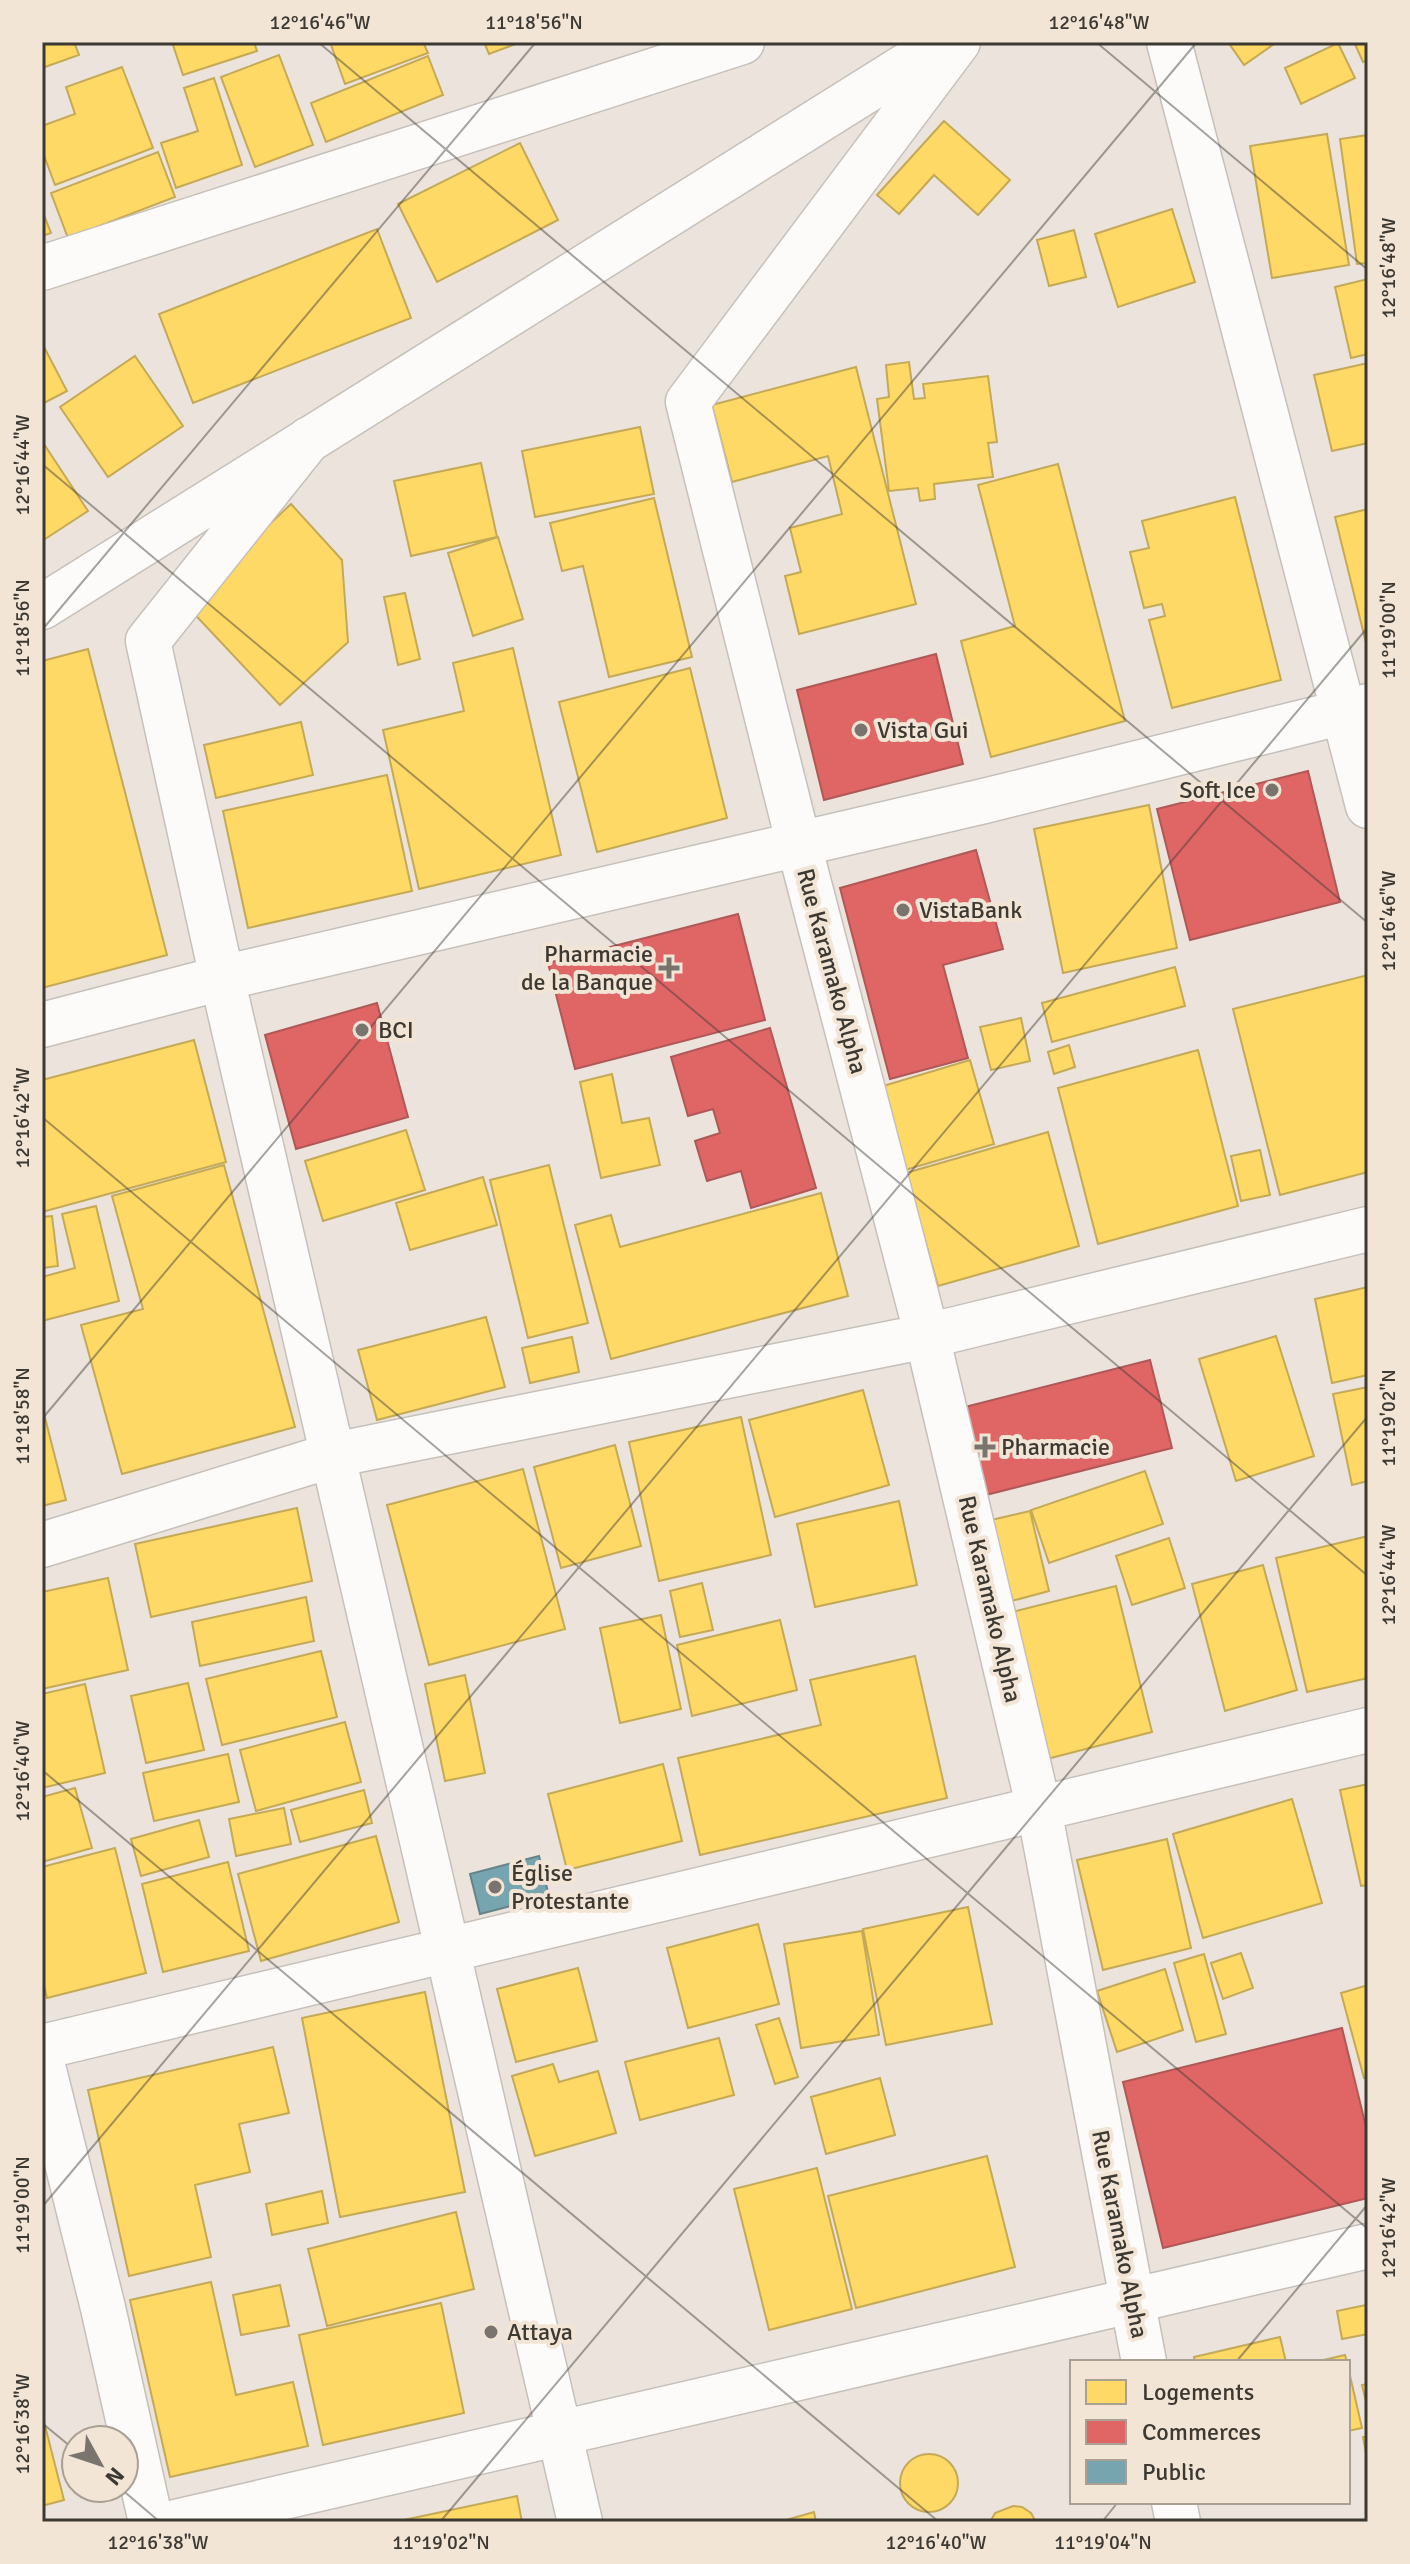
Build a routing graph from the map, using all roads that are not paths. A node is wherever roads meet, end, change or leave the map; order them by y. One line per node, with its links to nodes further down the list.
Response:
1 (742, 42): 5 (street)
2 (944, 42): 6 (street)
3 (958, 42): 10 (street, Rue Karamako Alpha)
4 (1169, 42): 8 (street)
5 (42, 268)
6 (309, 439): 7 (street); 11 (street)
7 (42, 607)
8 (1356, 709): 9 (street); 10 (street)
9 (1368, 806)
10 (799, 845): 11 (street); 14 (street, Rue Karamako Alpha)
11 (222, 978): 12 (street); 15 (street)
12 (42, 1025)
13 (1368, 1229): 14 (street)
14 (927, 1336): 15 (street); 18 (street, Rue Karamako Alpha)
15 (333, 1455): 16 (street); 19 (street)
16 (42, 1545)
17 (1368, 1730): 18 (street)
18 (1039, 1809): 19 (street); 23 (street, Rue Karamako Alpha)
19 (448, 1950): 20 (street); 25 (street)
20 (42, 2047)
21 (42, 2062): 26 (street)
22 (1368, 2246): 23 (street)
23 (1132, 2301): 24 (street, Rue Karamako Alpha); 25 (street)
24 (1144, 2360)
25 (560, 2433): 27 (street); 28 (street)
26 (151, 2522)
27 (176, 2522)
28 (580, 2522)

